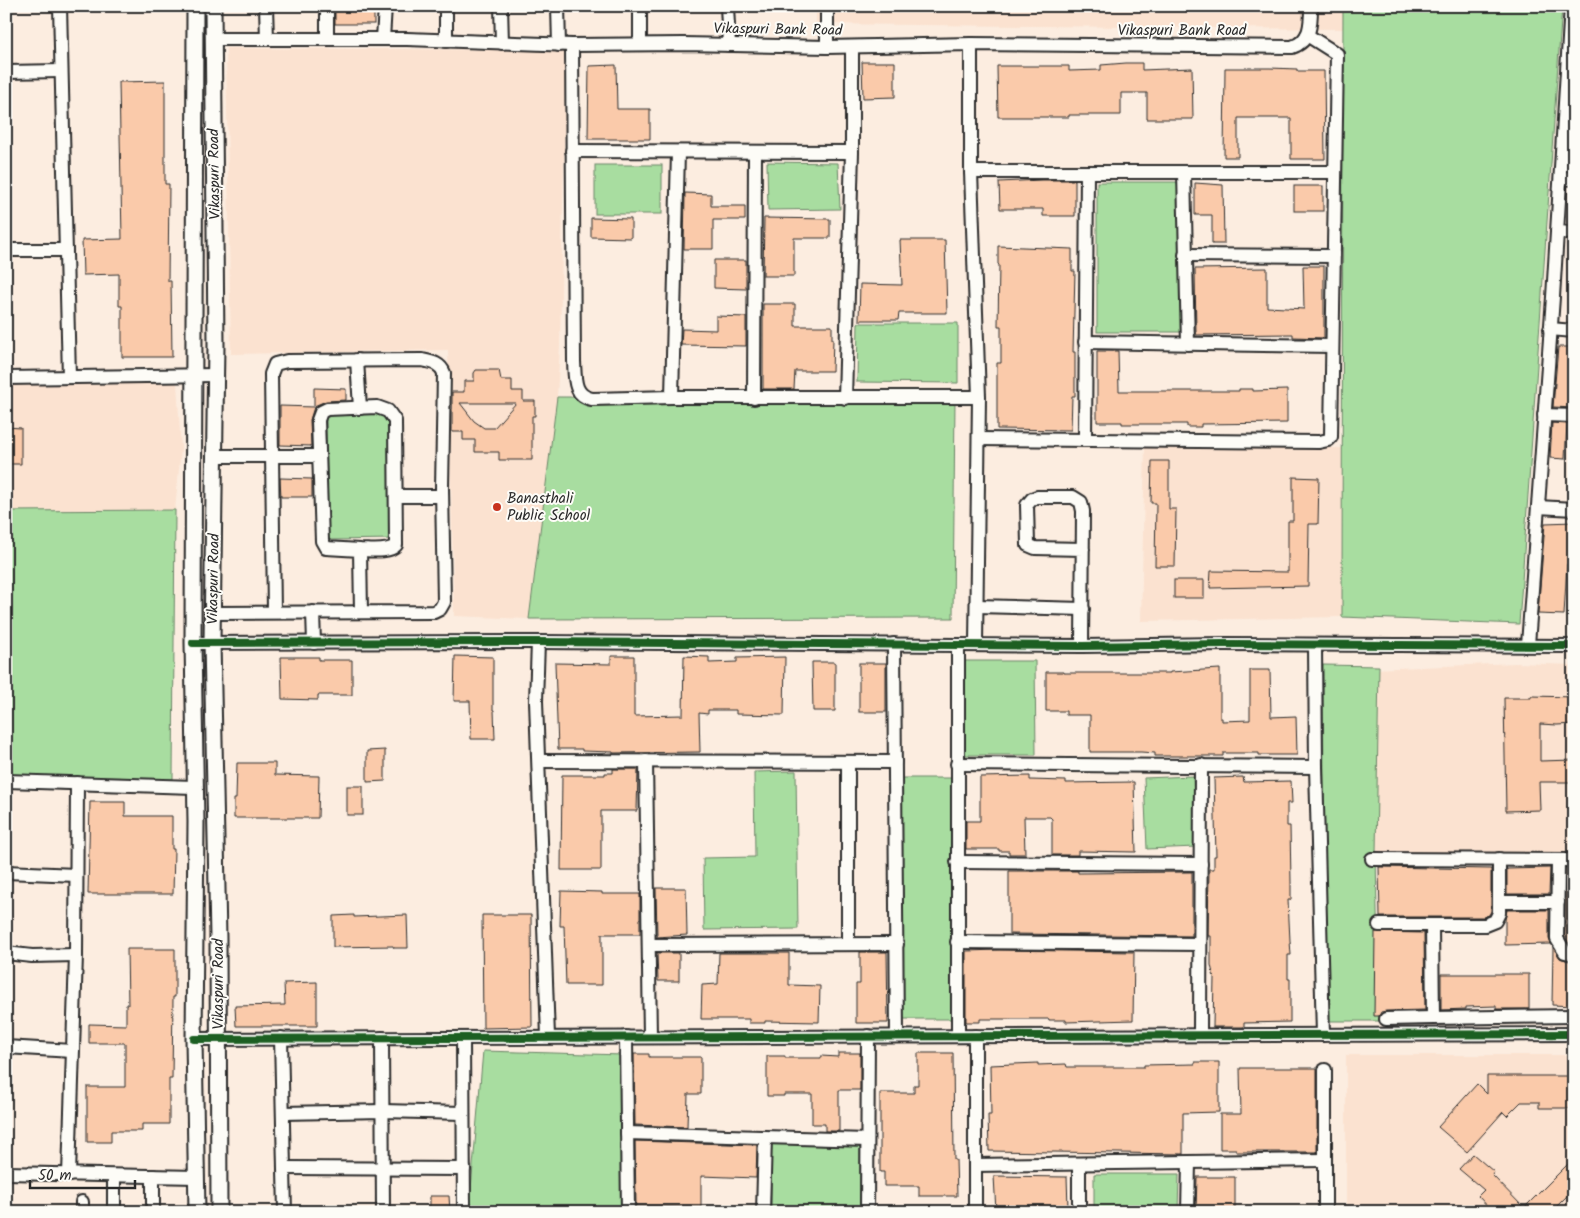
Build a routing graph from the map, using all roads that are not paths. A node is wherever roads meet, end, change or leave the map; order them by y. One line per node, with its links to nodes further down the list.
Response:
1 (60, 6): 30 (street)
2 (196, 6): 54 (street, Vikaspuri Road)
3 (212, 6): 16 (street, Vikaspuri Road)
4 (266, 6): 17 (street)
5 (326, 6): 18 (street)
6 (385, 6): 19 (street)
7 (446, 6): 20 (street)
8 (501, 6): 21 (street)
9 (558, 6): 24 (street)
10 (640, 6): 22 (street)
11 (727, 6): 26 (street)
12 (827, 6): 27 (street)
13 (1311, 6): 15 (street)
14 (1570, 6): 29 (street)
15 (1307, 36): 23 (street, Vikaspuri Bank Road); 39 (street)
16 (213, 39): 17 (street, Vikaspuri Bank Road); 55 (street, Vikaspuri Road)
17 (267, 39): 18 (street, Vikaspuri Bank Road)
18 (327, 39): 19 (street, Vikaspuri Bank Road)
19 (383, 39): 20 (street, Vikaspuri Bank Road)
20 (446, 41): 21 (street, Vikaspuri Bank Road)
21 (502, 43): 24 (street, Vikaspuri Bank Road)
22 (640, 44): 25 (street, Vikaspuri Bank Road); 26 (street, Vikaspuri Bank Road)
23 (971, 44): 28 (street, Vikaspuri Bank Road); 36 (street)
24 (559, 45): 25 (street, Vikaspuri Bank Road)
25 (572, 45): 32 (street)
26 (729, 45): 27 (street, Vikaspuri Bank Road)
27 (827, 47): 28 (street, Vikaspuri Bank Road)
28 (852, 47): 35 (street)
29 (1571, 56): 40 (street)
30 (61, 71): 31 (street); 45 (street)
31 (6, 72)
32 (572, 151): 33 (street); 58 (street)
33 (678, 152): 34 (street); 58 (street)
34 (755, 152): 35 (street); 60 (street)
35 (852, 152): 61 (street)
36 (971, 172): 37 (street); 59 (street)
37 (1087, 172): 38 (street); 50 (street)
38 (1184, 172): 39 (street); 46 (street)
39 (1334, 172): 47 (street)
40 (1560, 178): 41 (street); 42 (street)
41 (1574, 179)
42 (1557, 232): 43 (street); 48 (street)
43 (1574, 233)
44 (6, 250): 45 (street)
45 (66, 250): 56 (street)
46 (1186, 255): 47 (street); 51 (street)
47 (1333, 256): 52 (street)
48 (1550, 329): 49 (street); 63 (street)
49 (1574, 331)
50 (1086, 342): 51 (street); 66 (street)
51 (1188, 344): 52 (street)
52 (1332, 346): 66 (street)
53 (357, 360): 62 (street); 68 (street); 71 (street)
54 (194, 375): 55 (street); 56 (street); 84 (street, Vikaspuri Road)
55 (216, 375): 67 (street, Vikaspuri Road)
56 (69, 377): 57 (street)
57 (6, 378)
58 (672, 397): 60 (street)
59 (979, 397): 61 (street); 65 (street)
60 (754, 398): 61 (street)
61 (845, 398)
62 (360, 408): 69 (street); 70 (street)
63 (1544, 415): 64 (street); 72 (street)
64 (1574, 416)
65 (979, 439): 66 (street); 76 (street)
66 (1085, 440)
67 (215, 456): 68 (street); 81 (street, Vikaspuri Road)
68 (271, 456): 69 (street); 78 (street)
69 (319, 456): 75 (street)
70 (396, 496): 71 (street); 75 (street)
71 (442, 496): 80 (street)
72 (1538, 507): 73 (street); 90 (street)
73 (1574, 509)
74 (1083, 549): 74 (street); 77 (street)
75 (360, 550): 80 (street)
76 (977, 606): 77 (street); 88 (street)
77 (1083, 608): 91 (street)
78 (274, 612): 79 (street); 81 (street)
79 (313, 612): 80 (street); 85 (street)
80 (362, 612)
81 (213, 613): 82 (street, Vikaspuri Road)
82 (212, 642): 84 (street); 85 (street); 136 (street, Vikaspuri Road)
83 (538, 642): 85 (street); 86 (street); 93 (street)
84 (192, 643): 102 (street, Vikaspuri Road)
85 (314, 643)
86 (894, 644): 87 (street); 96 (street)
87 (958, 645): 88 (street); 97 (street)
88 (976, 645): 91 (street)
89 (1315, 645): 90 (street); 91 (street); 99 (street)
90 (1528, 645): 92 (street)
91 (1082, 646)
92 (1574, 646)
93 (539, 761): 94 (street); 133 (street)
94 (646, 761): 95 (street); 119 (street)
95 (848, 762): 96 (street); 116 (street)
96 (895, 762): 117 (street)
97 (957, 764): 98 (street); 107 (street)
98 (1201, 765): 99 (street); 108 (street)
99 (1316, 767): 128 (street)
100 (6, 782): 101 (street)
101 (77, 783): 102 (street); 110 (street)
102 (194, 787): 140 (street, Vikaspuri Road)
103 (1372, 859): 104 (street)
104 (1499, 859): 105 (street); 111 (street)
105 (1558, 860): 106 (street); 112 (street)
106 (1574, 860)
107 (957, 862): 108 (street); 115 (street)
108 (1201, 864): 118 (street)
109 (6, 872): 110 (street)
110 (76, 875): 122 (street)
111 (1499, 902): 112 (street); 113 (street)
112 (1558, 902): 121 (street)
113 (1432, 925): 114 (street); 124 (street)
114 (1379, 926)
115 (958, 942): 118 (street); 131 (street)
116 (848, 944): 117 (street); 119 (street)
117 (897, 944): 130 (street)
118 (1200, 944): 127 (street)
119 (649, 945): 135 (street)
120 (6, 954): 122 (street)
121 (1574, 954)
122 (76, 956): 142 (street)
123 (1574, 1016): 124 (street)
124 (1433, 1018): 125 (street)
125 (1386, 1019)
126 (1574, 1034): 128 (street)
127 (1200, 1035): 128 (street); 132 (street)
128 (1323, 1035)
129 (868, 1036): 130 (street); 135 (street); 149 (street)
130 (897, 1036): 131 (street)
131 (958, 1036): 132 (street)
132 (974, 1036): 153 (street)
133 (548, 1037): 134 (street); 139 (street)
134 (626, 1037): 135 (street); 147 (street)
135 (650, 1037)
136 (218, 1038): 137 (street); 140 (street); 165 (street, Vikaspuri Road)
137 (281, 1038): 138 (street); 145 (street)
138 (382, 1038): 139 (street); 144 (street)
139 (463, 1038): 146 (street)
140 (194, 1039): 161 (street, Vikaspuri Road)
141 (6, 1047): 142 (street)
142 (72, 1051): 158 (street)
143 (1325, 1070): 150 (street)
144 (382, 1111): 145 (street); 146 (street); 155 (street)
145 (283, 1113): 154 (street)
146 (463, 1113): 156 (street)
147 (628, 1134): 148 (street); 169 (street)
148 (765, 1137): 149 (street); 170 (street)
149 (867, 1140): 171 (street)
150 (1325, 1160): 151 (street); 175 (street)
151 (1189, 1162): 152 (street); 174 (street)
152 (1078, 1164): 153 (street); 173 (street)
153 (975, 1165): 172 (street)
154 (284, 1168): 155 (street); 166 (street)
155 (383, 1168): 156 (street); 167 (street)
156 (464, 1169): 168 (street)
157 (6, 1173): 158 (street)
158 (69, 1175): 159 (street)
159 (114, 1176): 160 (street); 162 (street)
160 (153, 1176): 161 (street); 163 (street)
161 (196, 1177): 164 (street, Vikaspuri Road)
162 (114, 1212)
163 (153, 1212)
164 (197, 1212)
165 (219, 1212)
166 (285, 1212)
167 (383, 1212)
168 (464, 1212)
169 (628, 1212)
170 (763, 1212)
171 (867, 1212)
172 (975, 1212)
173 (1079, 1212)
174 (1188, 1212)
175 (1325, 1212)

